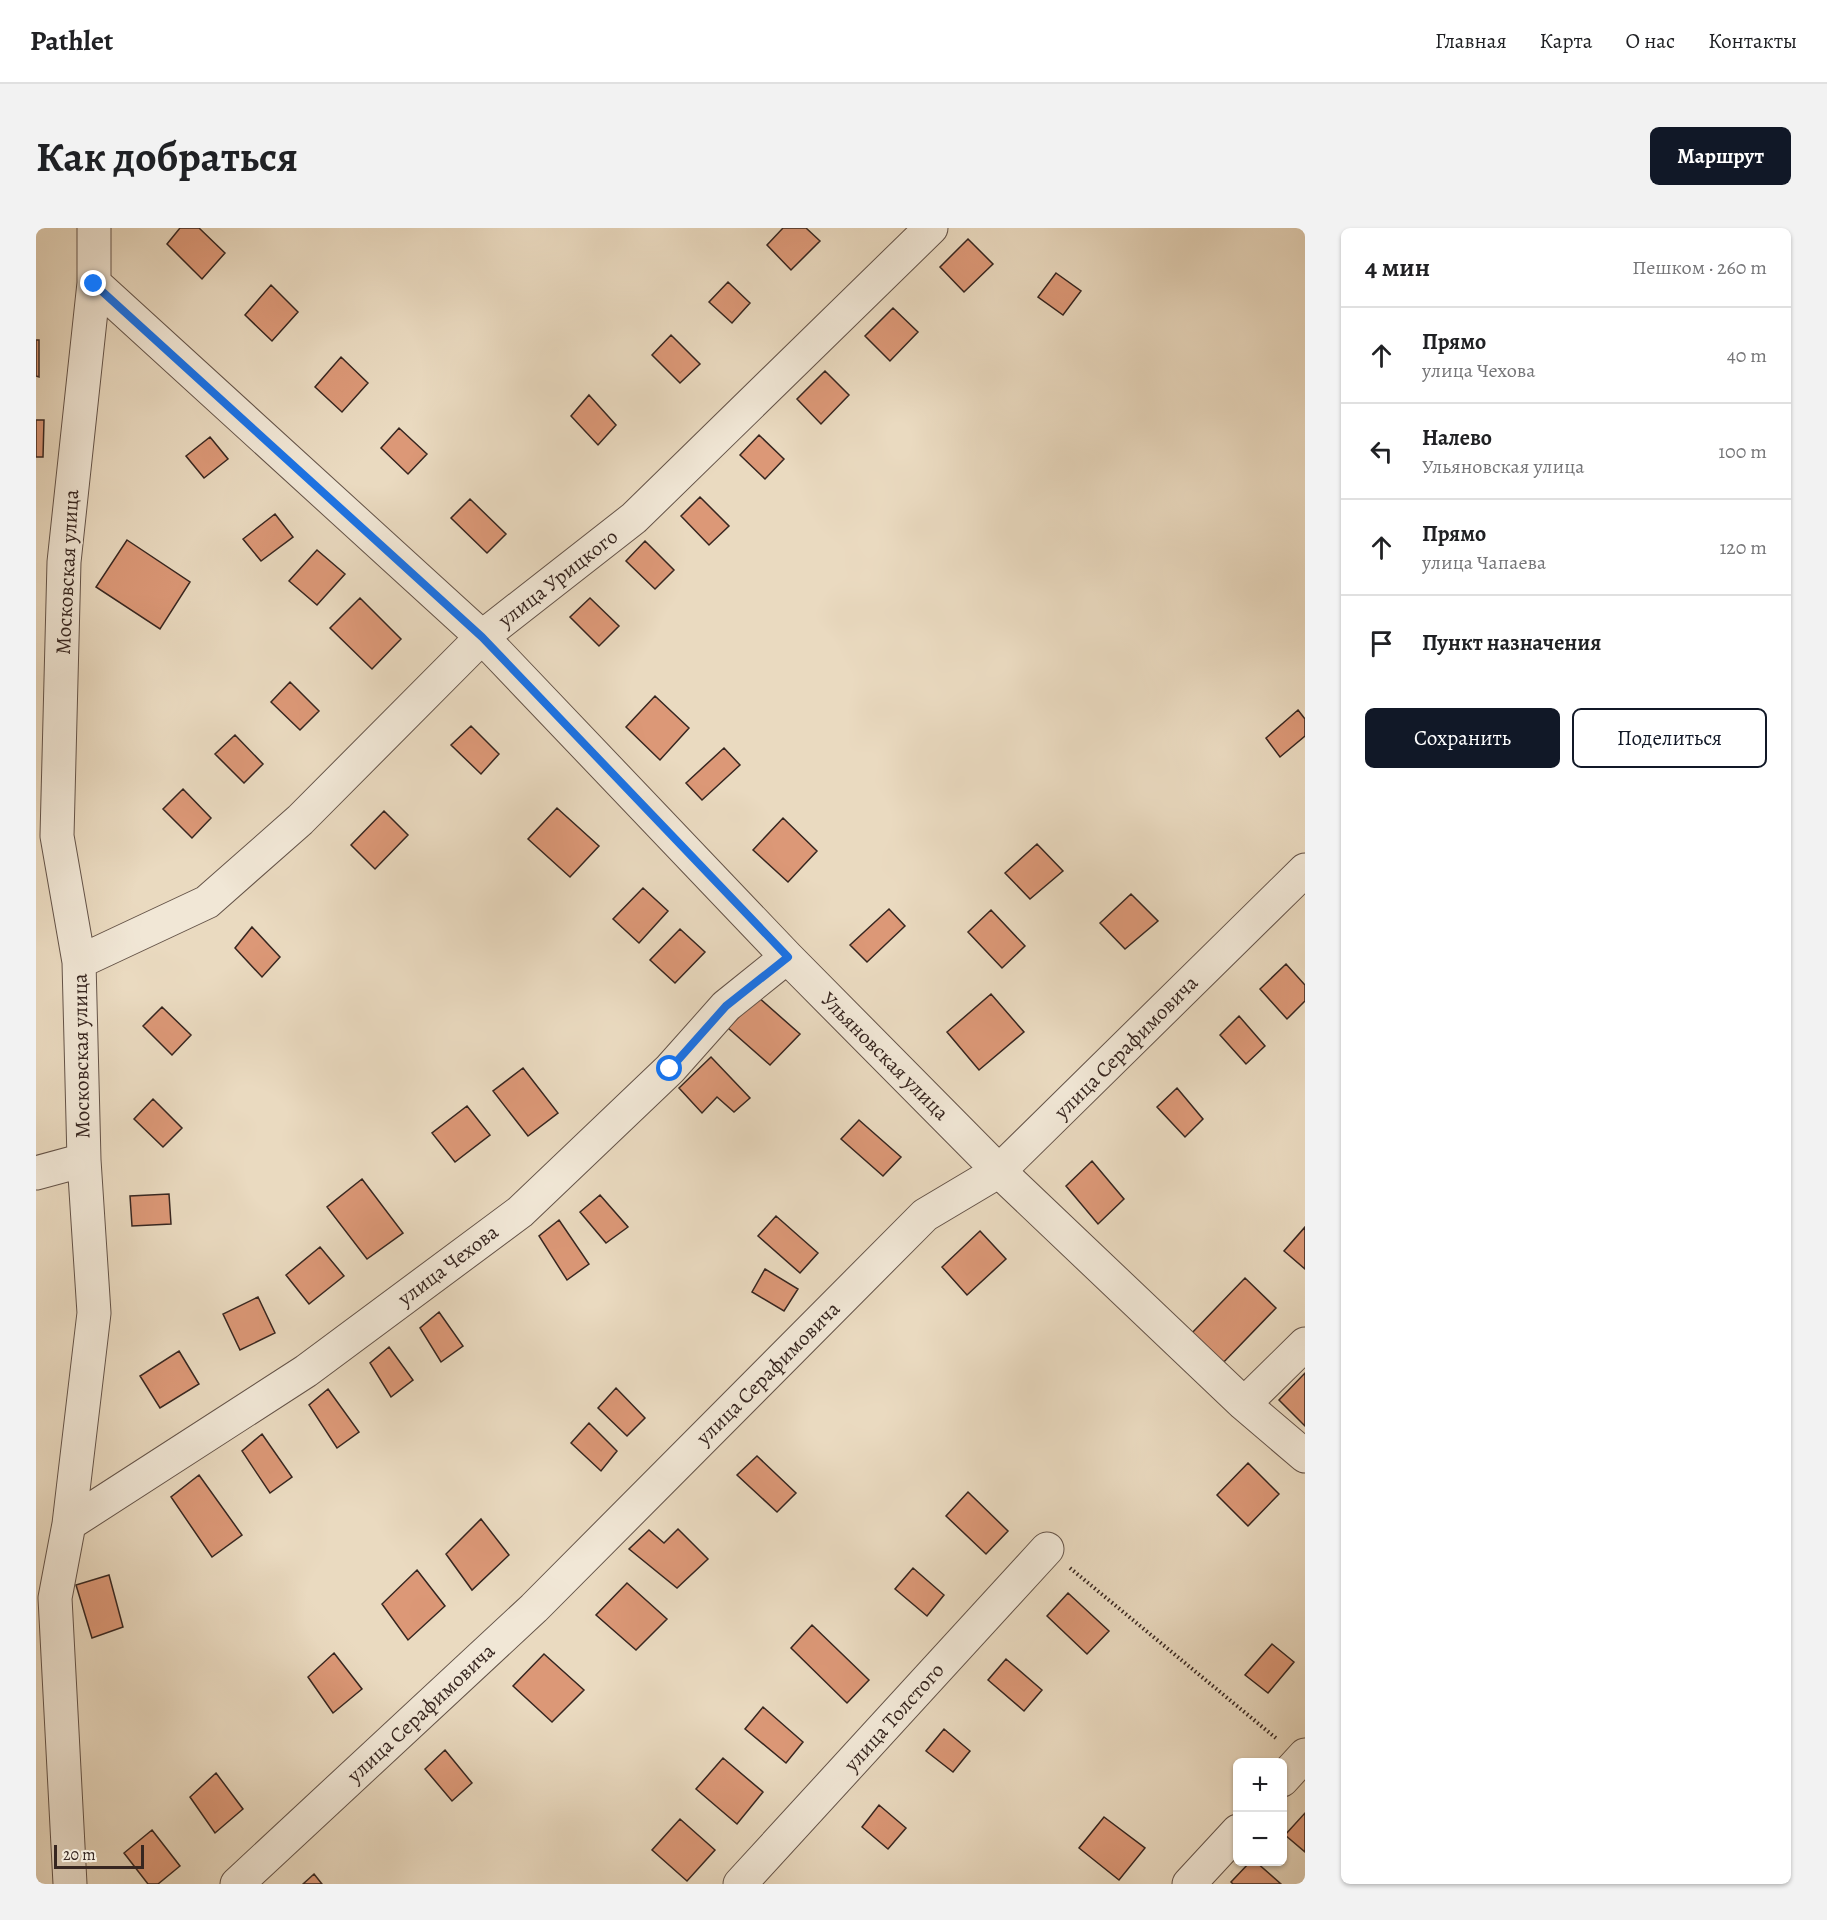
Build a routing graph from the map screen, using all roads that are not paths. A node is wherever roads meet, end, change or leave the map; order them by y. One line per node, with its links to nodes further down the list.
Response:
1 (94, 228): 3 (street, Московская улица)
2 (931, 228): 4 (street, улица Урицкого)
3 (94, 284): 4 (street, Ульяновская улица); 5 (street, Московская улица)
4 (482, 637): 7 (street, Ульяновская улица); 8 (street, улица Урицкого)
5 (47, 839): 8 (street, Московская улица)
6 (1305, 870): 10 (street, улица Серафимовича)
7 (788, 957): 10 (street, Ульяновская улица); 15 (street, улица Чехова)
8 (79, 962): 9 (street, Московская улица)
9 (84, 1160): 11 (street); 15 (street, Московская улица)
10 (999, 1171): 13 (street, Ульяновская улица); 19 (street, улица Серафимовича)
11 (36, 1173)
12 (1305, 1344): 13 (street)
13 (1244, 1404): 14 (street, Ульяновская улица)
14 (1305, 1456)
15 (69, 1524): 18 (street, Московская улица)
16 (1047, 1549): 20 (street, улица Толстого)
17 (1233, 1836): 21 (street)
18 (70, 1884)
19 (237, 1884)
20 (740, 1884)
21 (1189, 1884)

